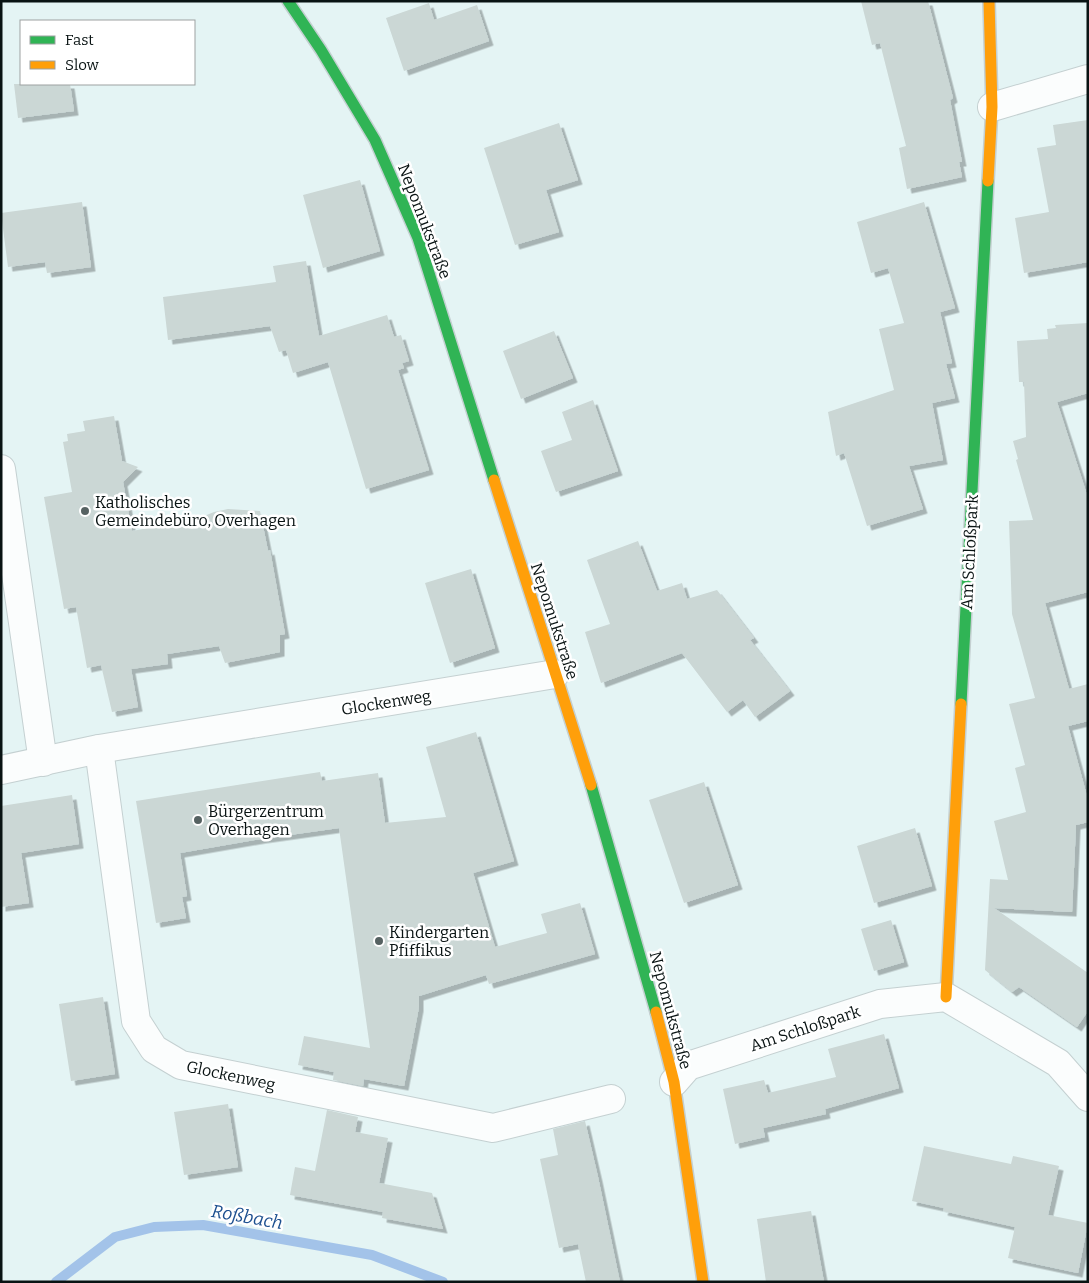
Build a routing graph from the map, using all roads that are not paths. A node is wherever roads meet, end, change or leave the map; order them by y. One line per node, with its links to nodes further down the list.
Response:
1 (288, 1): 6 (main road, Nepomukstraße)
2 (989, 1): 4 (main road, Am Schloßpark)
3 (1088, 79): 4 (street)
4 (992, 106): 10 (main road, Am Schloßpark)
5 (1, 469): 8 (street)
6 (555, 674): 7 (street, Glockenweg); 11 (main road, Nepomukstraße)
7 (99, 749): 8 (street, Glockenweg); 13 (street, Glockenweg)
8 (43, 762): 9 (street, Glockenweg)
9 (1, 770)
10 (946, 997): 11 (street, Am Schloßpark); 12 (street)
11 (674, 1082): 14 (main road, Nepomukstraße)
12 (1088, 1097)
13 (611, 1099)
14 (703, 1282)

